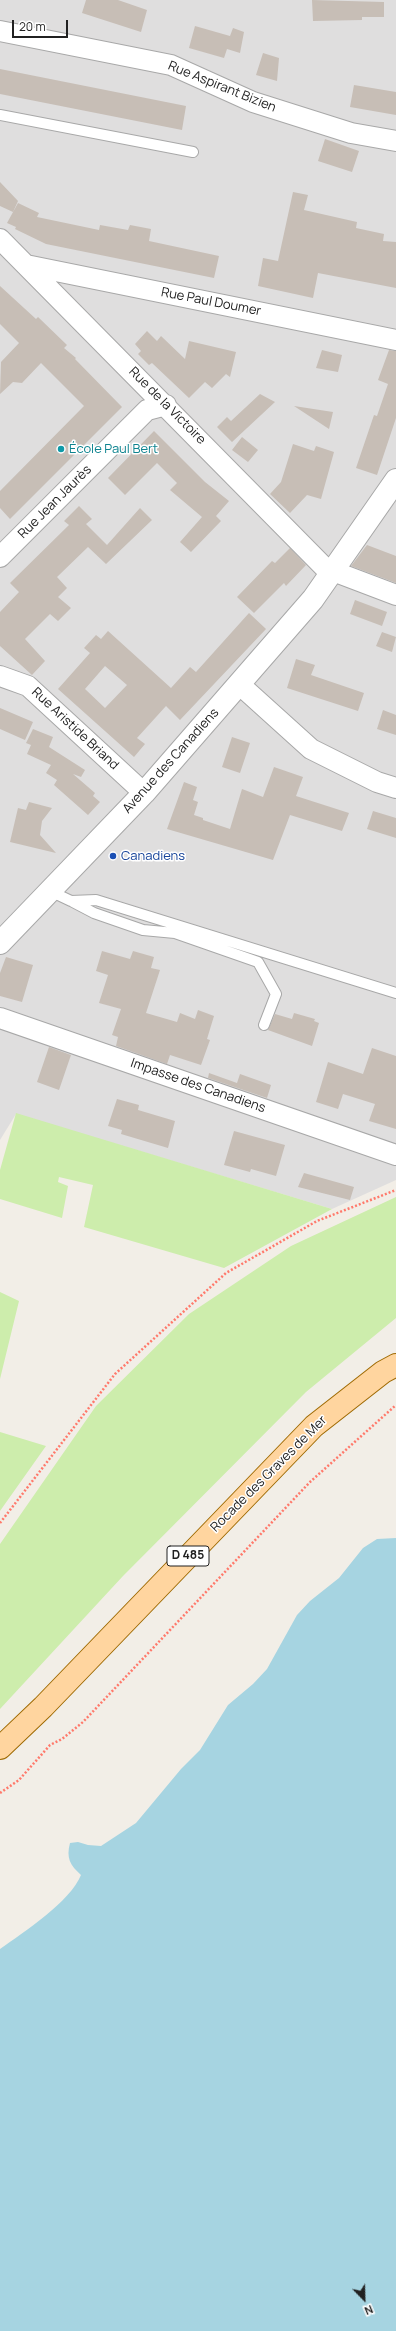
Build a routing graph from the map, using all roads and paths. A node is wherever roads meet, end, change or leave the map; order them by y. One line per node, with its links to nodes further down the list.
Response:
1 (0, 31): 3 (street, Rue Aspirant Bizien)
2 (0, 115): 4 (lane)
3 (396, 141)
4 (193, 152)
5 (0, 239): 6 (street, Rue de la Victoire)
6 (26, 265): 7 (street, Rue Paul Doumer); 8 (street, Rue de la Victoire)
7 (396, 340)
8 (166, 405): 10 (street, Rue Jean Jaurès); 11 (street, Rue de la Victoire)
9 (396, 480): 11 (street, Avenue des Canadiens)
10 (0, 557)
11 (334, 571): 12 (street, Rue de la Victoire); 14 (street, Avenue des Canadiens)
12 (396, 596)
13 (0, 676): 16 (street, Rue Aristide Briand)
14 (239, 684): 15 (street); 16 (street, Avenue des Canadiens)
15 (396, 788)
16 (144, 793): 17 (street, Avenue des Canadiens)
17 (50, 891): 18 (lane); 19 (street, Avenue des Canadiens)
18 (71, 901): 20 (lane); 22 (lane)
19 (3, 936)
20 (396, 993)
21 (0, 1018): 23 (street, Impasse des Canadiens)
22 (264, 1025)
23 (396, 1154)
24 (396, 1190): 27 (path)
25 (396, 1365): 28 (main road, Rocade des Graves de Mer / D 485)
26 (396, 1405): 29 (path)
27 (0, 1523)
28 (0, 1748)
29 (0, 1793)

